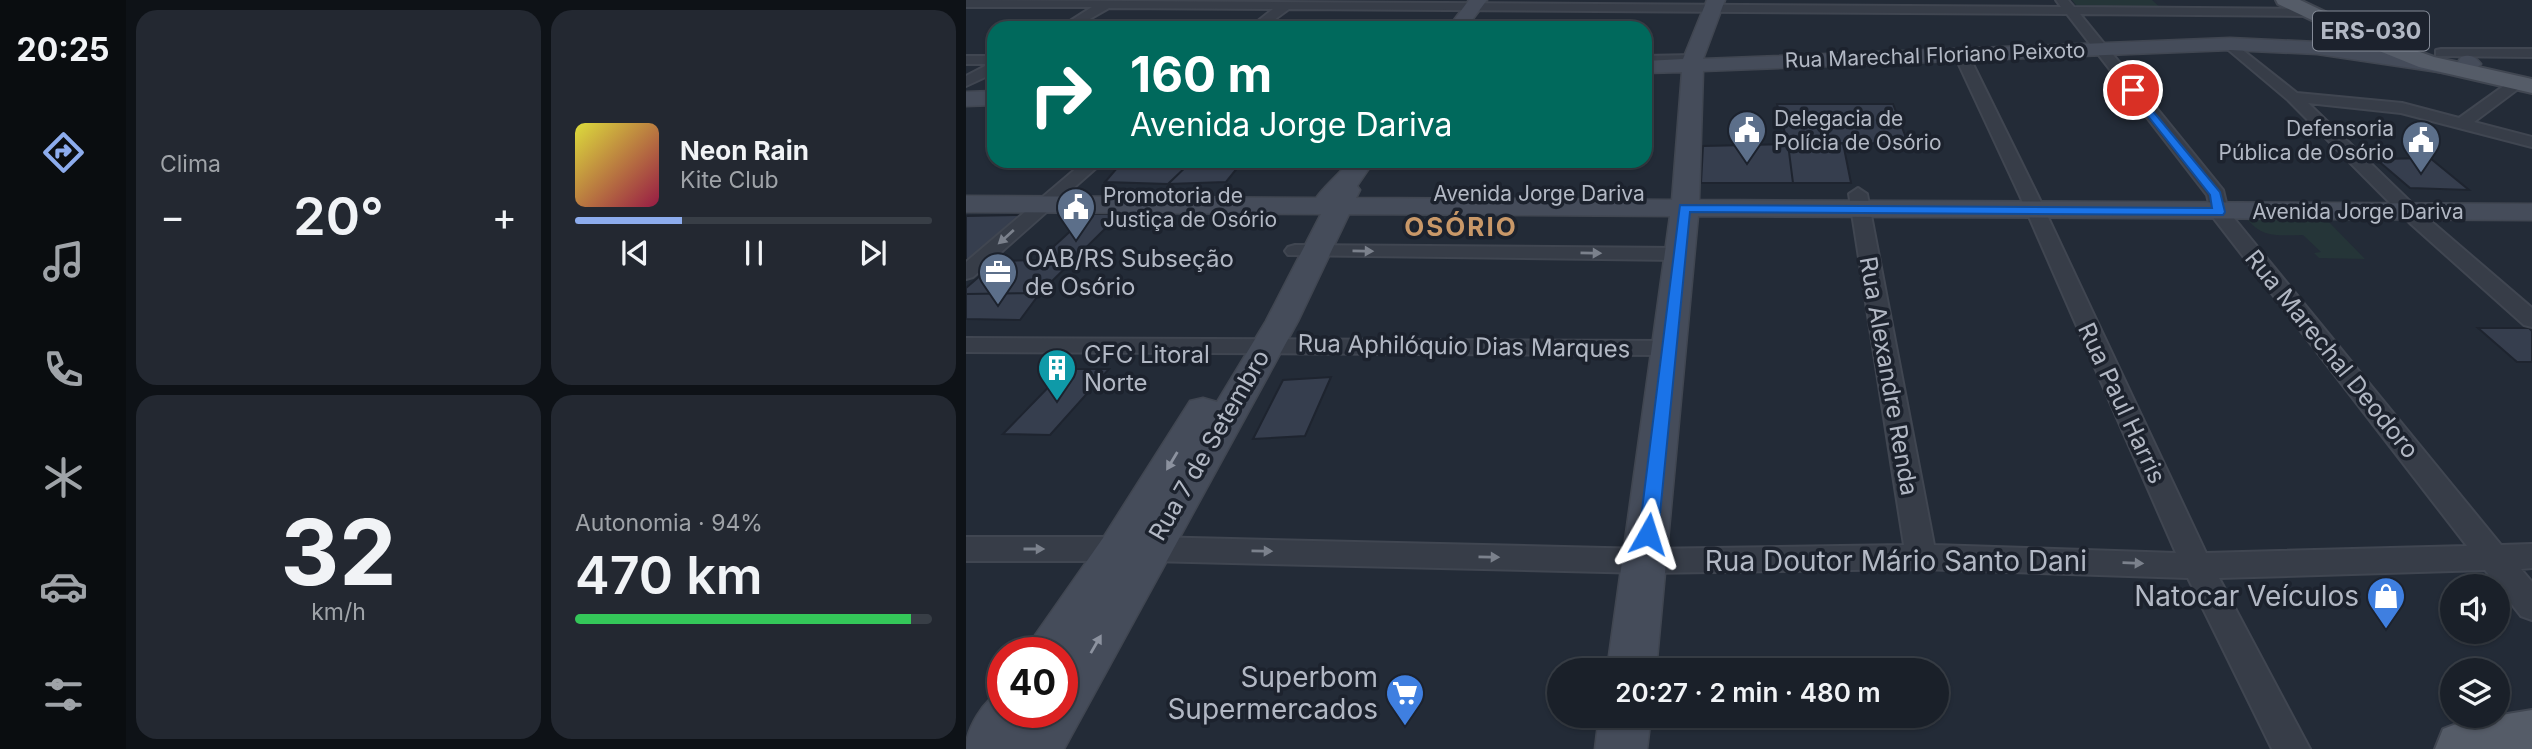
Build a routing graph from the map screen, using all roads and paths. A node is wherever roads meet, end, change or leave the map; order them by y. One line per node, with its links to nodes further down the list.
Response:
1 (2285, 0): 8 (main road, ERS-030)
2 (1112, 2): 3 (street); 4 (street); 9 (street)
3 (966, 3)
4 (1290, 3): 5 (street); 10 (street)
5 (1475, 3): 6 (street); 11 (street)
6 (1715, 4): 7 (street); 22 (street)
7 (2065, 5): 8 (street); 13 (street, Rua Marechal Deodoro)
8 (2306, 6): 14 (main road, ERS-030); 21 (main road, ERS-030)
9 (1078, 21)
10 (1265, 21)
11 (1462, 21)
12 (2230, 44): 13 (street, Rua Marechal Floriano Peixoto); 14 (street, Rua Marechal Floriano Peixoto); 27 (street)
13 (2099, 48): 16 (street, Rua Marechal Floriano Peixoto); 40 (street, Rua Marechal Deodoro)
14 (2361, 48): 21 (street, Rua Marechal Floriano Peixoto); 21 (main road, ERS-030)
15 (2532, 53): 17 (street)
16 (1961, 54): 22 (street, Rua Marechal Floriano Peixoto); 39 (street, Rua Paul Harris)
17 (2467, 57): 21 (main road, ERS-030); 26 (main road, ERS-030)
18 (966, 60): 19 (street)
19 (987, 60)
20 (1652, 60): 22 (street)
21 (2443, 60): 26 (main road, ERS-030)
22 (1693, 62): 23 (street, Rua Marechal Floriano Peixoto); 37 (street)
23 (1652, 67)
24 (987, 71): 25 (street)
25 (966, 82)
26 (2527, 82): 30 (street)
27 (2293, 97): 30 (street); 41 (street)
28 (987, 98): 29 (street)
29 (966, 99)
30 (2464, 122): 31 (street)
31 (2532, 142)
32 (1086, 168): 36 (street)
33 (966, 191): 36 (street, Avenida Jorge Dariva)
34 (1342, 191): 36 (street, Avenida Jorge Dariva); 37 (street, Avenida Jorge Dariva); 44 (street, Rua 7 de Setembro)
35 (2532, 195): 41 (street, Avenida Jorge Dariva)
36 (1051, 197): 42 (street, Avenida Jorge Dariva); 46 (street, one-way to 46)
37 (1685, 201): 38 (street, Avenida Jorge Dariva); 45 (street)
38 (1858, 201): 39 (street, Avenida Jorge Dariva); 55 (street, Rua Alexandre Renda)
39 (2031, 203): 40 (street, Avenida Jorge Dariva); 57 (street, Rua Paul Harris)
40 (2218, 203): 41 (street, Avenida Jorge Dariva); 53 (street, Rua Marechal Deodoro)
41 (2402, 203): 43 (street, Avenida Jorge Dariva); 47 (street)
42 (966, 204)
43 (2532, 212)
44 (1307, 251): 45 (street, one-way to 45); 49 (street, Rua 7 de Setembro)
45 (1678, 254): 50 (street)
46 (966, 274)
47 (2532, 320)
48 (966, 345): 49 (street, Rua Aphilóquio Dias Marques)
49 (1254, 345): 50 (street, Rua Aphilóquio Dias Marques); 52 (street, Rua 7 de Setembro)
50 (1669, 348): 56 (street)
51 (966, 549): 52 (street, Rua Doutor Mário Santo Dani, one-way to 52)
52 (1135, 550): 56 (street, Rua Doutor Mário Santo Dani, one-way to 56); 59 (street, Rua 7 de Setembro); 61 (street, Rua 7 de Setembro, one-way to 52)
53 (2494, 556): 54 (street, Rua Doutor Mário Santo Dani); 57 (street, Rua Doutor Mário Santo Dani); 58 (street, Rua Marechal Deodoro)
54 (2532, 556)
55 (1921, 557): 56 (street, Rua Doutor Mário Santo Dani); 57 (street, Rua Doutor Mário Santo Dani, one-way to 57)
56 (1645, 561): 60 (street)
57 (2197, 566): 69 (street, Rua Paul Harris)
58 (2532, 606)
59 (1063, 637)
60 (1633, 658)
61 (1078, 669)
62 (1001, 728): 66 (street)
63 (1048, 728): 67 (street)
64 (1623, 728): 68 (street)
65 (2532, 738): 70 (main road)
66 (987, 749)
67 (1036, 749)
68 (1620, 749)
69 (2291, 749)
70 (2464, 749)

